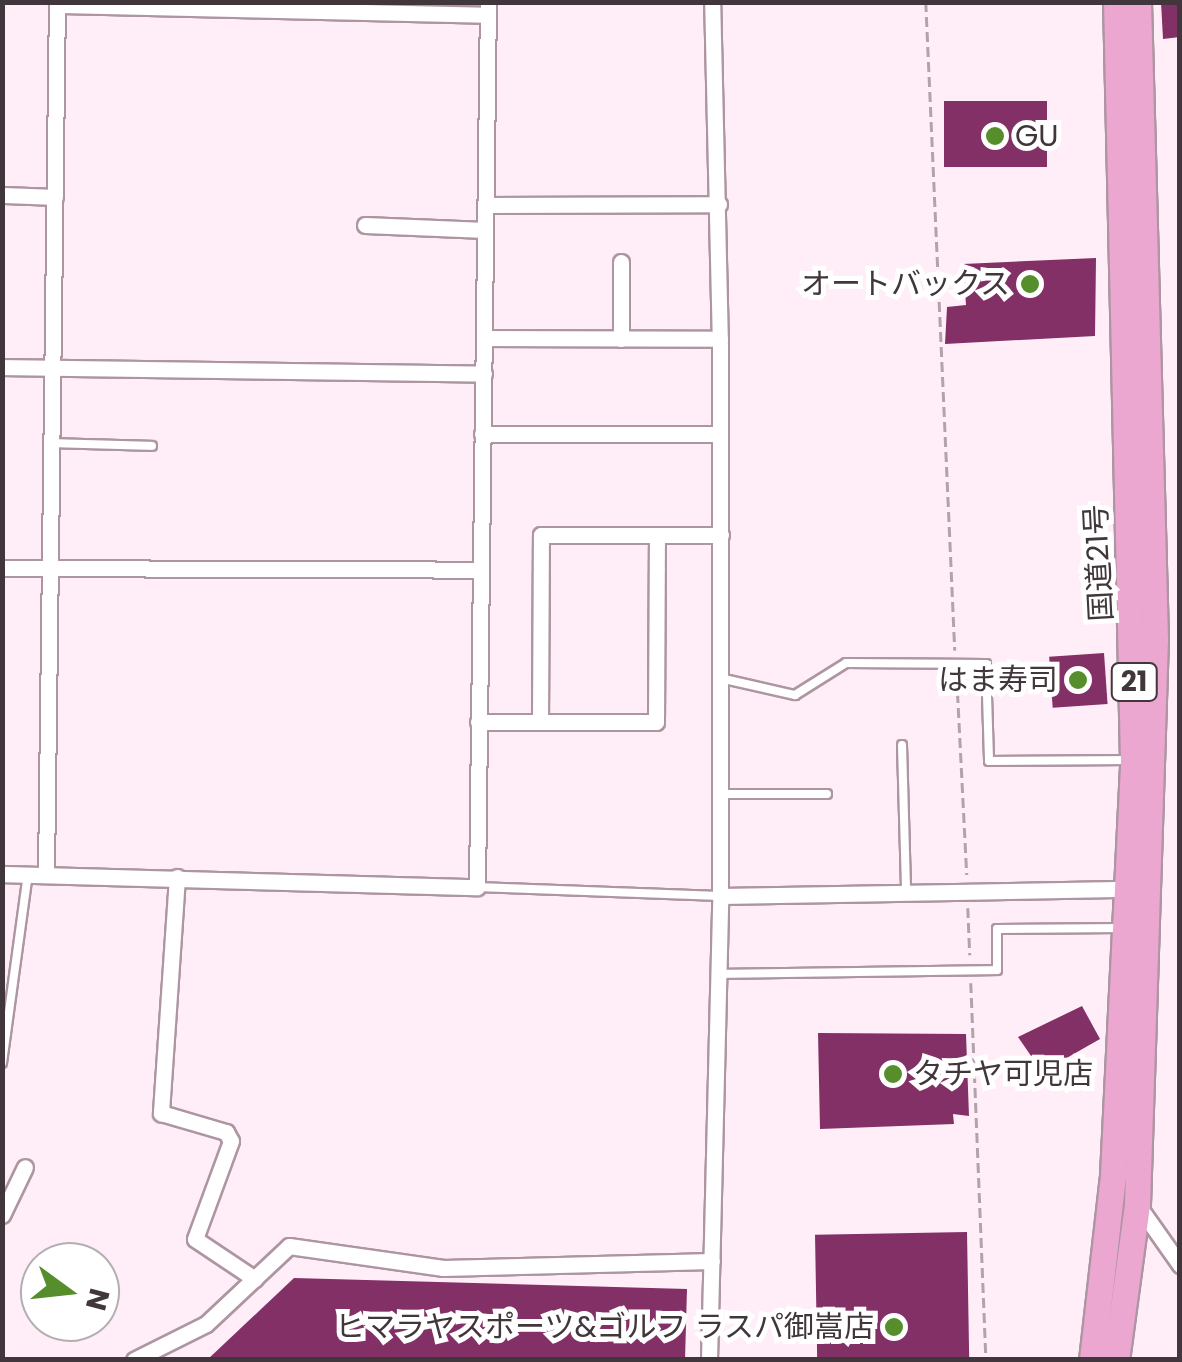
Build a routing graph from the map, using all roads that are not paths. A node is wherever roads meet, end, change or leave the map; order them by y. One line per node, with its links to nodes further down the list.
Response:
1 (712, 2): 8 (street)
2 (1116, 2): 32 (highway, 国道21号 / 21)
3 (1138, 2): 47 (highway, 国道21号 / 21)
4 (57, 4): 5 (street); 7 (street)
5 (488, 9): 9 (street)
6 (2, 194): 7 (street)
7 (56, 197): 17 (street)
8 (718, 204): 9 (street); 15 (street)
9 (486, 205): 11 (street)
10 (365, 225): 11 (street)
11 (485, 230): 13 (street)
12 (621, 262): 14 (street)
13 (485, 338): 14 (street); 18 (street)
14 (621, 339): 15 (street)
15 (720, 339): 20 (street)
16 (2, 366): 17 (street)
17 (54, 367): 18 (street); 21 (street)
18 (484, 374): 19 (street)
19 (482, 434): 20 (street); 27 (street)
20 (720, 434): 23 (street)
21 (54, 443): 22 (lane); 26 (street)
22 (152, 446)
23 (721, 534): 24 (street); 28 (street)
24 (656, 535): 30 (street); 30 (street)
25 (2, 568): 26 (street)
26 (52, 569): 27 (street); 37 (street)
27 (480, 570): 29 (street)
28 (720, 678): 32 (lane); 33 (street)
29 (478, 722): 30 (street); 39 (street)
30 (540, 722)
31 (902, 745): 42 (lane)
32 (1133, 760): 40 (highway, 国道21号 / 21)
33 (719, 794): 34 (lane); 41 (street)
34 (826, 794)
35 (2, 874): 36 (street)
36 (28, 874): 37 (street); 45 (lane)
37 (46, 874): 38 (street)
38 (177, 877): 39 (street); 51 (street)
39 (477, 887): 41 (lane)
40 (1131, 889): 42 (street); 43 (highway, 国道21号 / 21)
41 (720, 896): 42 (street); 44 (street)
42 (906, 896)
43 (1128, 928): 44 (lane); 54 (highway, 国道21号 / 21)
44 (718, 974): 49 (street)
45 (2, 1064)
46 (25, 1167): 48 (street)
47 (1137, 1204): 50 (street); 55 (highway, 国道21号 / 21)
48 (2, 1215)
49 (712, 1260): 51 (street); 53 (street)
50 (1180, 1265)
51 (255, 1280): 52 (street)
52 (134, 1360)
53 (709, 1360)
54 (1092, 1360)
55 (1116, 1360)

